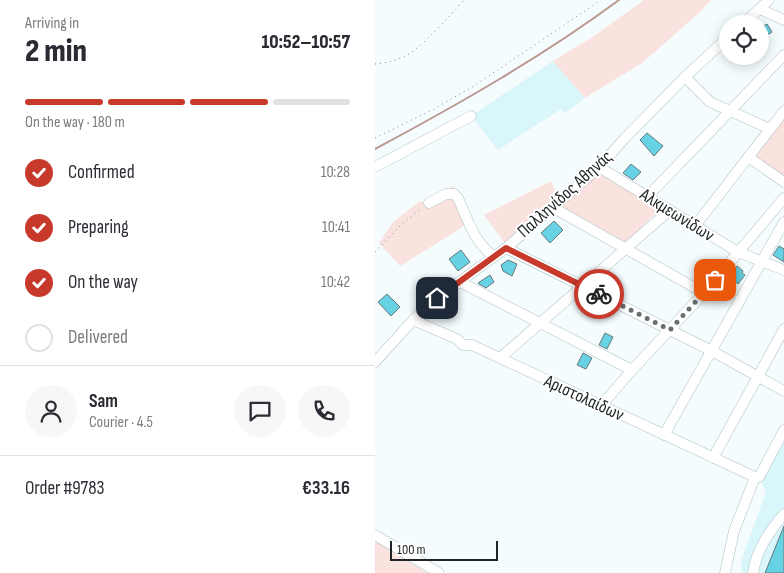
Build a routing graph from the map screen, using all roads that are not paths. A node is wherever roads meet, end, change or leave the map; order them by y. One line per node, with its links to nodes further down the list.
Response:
1 (769, 0): 2 (street)
2 (760, 9): 3 (street); 4 (street)
3 (753, 15)
4 (784, 20)
5 (719, 45): 7 (street, Παλληνίδος Αθηνάς)
6 (784, 55): 9 (street)
7 (685, 77): 9 (street); 14 (street, Παλληνίδος Αθηνάς)
8 (784, 111): 11 (street)
9 (731, 112): 11 (street); 16 (street)
10 (471, 116): 13 (street)
11 (770, 129): 12 (street)
12 (748, 157): 15 (street); 22 (street)
13 (375, 167)
14 (599, 167): 16 (street, Αλκμεωνίδων); 19 (street, Παλληνίδος Αθηνάς)
15 (784, 182)
16 (648, 196): 20 (street, Αλκμεωνίδων)
17 (784, 198): 25 (street)
18 (429, 203): 26 (street)
19 (551, 207): 23 (street, Παλληνίδος Αθηνάς); 24 (street)
20 (670, 210): 22 (street, Αλκμεωνίδων); 24 (street)
21 (784, 222): 27 (street)
22 (695, 226): 25 (street, Αλκμεωνίδων)
23 (506, 248): 26 (street, Παλληνίδος Αθηνάς); 30 (street)
24 (625, 249): 30 (street); 31 (street)
25 (738, 252): 27 (street, Αλκμεωνίδων); 31 (street)
26 (494, 257): 29 (street, Παλληνίδος Αθηνάς)
27 (761, 262): 28 (street, Αλκμεωνίδων); 36 (street)
28 (784, 270)
29 (460, 282): 32 (street, Παλληνίδος Αθηνάς); 33 (street)
30 (584, 286): 33 (street); 34 (street)
31 (703, 294): 34 (street)
32 (413, 320): 37 (street, Αριστολαίδων); 38 (street, Παλληνίδος Αθηνάς)
33 (541, 323): 37 (street); 39 (street)
34 (670, 330): 36 (street); 39 (street)
35 (784, 330): 40 (street)
36 (712, 351): 40 (street); 44 (street)
37 (500, 358): 42 (street, Αριστολαίδων)
38 (375, 361)
39 (632, 370): 42 (street)
40 (757, 376): 41 (street); 45 (street)
41 (784, 391)
42 (601, 406): 44 (street, Αριστολαίδων)
43 (784, 430): 46 (street)
44 (664, 435): 45 (street, Αριστολαίδων)
45 (713, 458): 46 (street, Αριστολαίδων)
46 (755, 477): 50 (street)
47 (784, 514): 51 (street)
48 (375, 535): 49 (street)
49 (439, 573)
50 (725, 573)
51 (753, 573)

